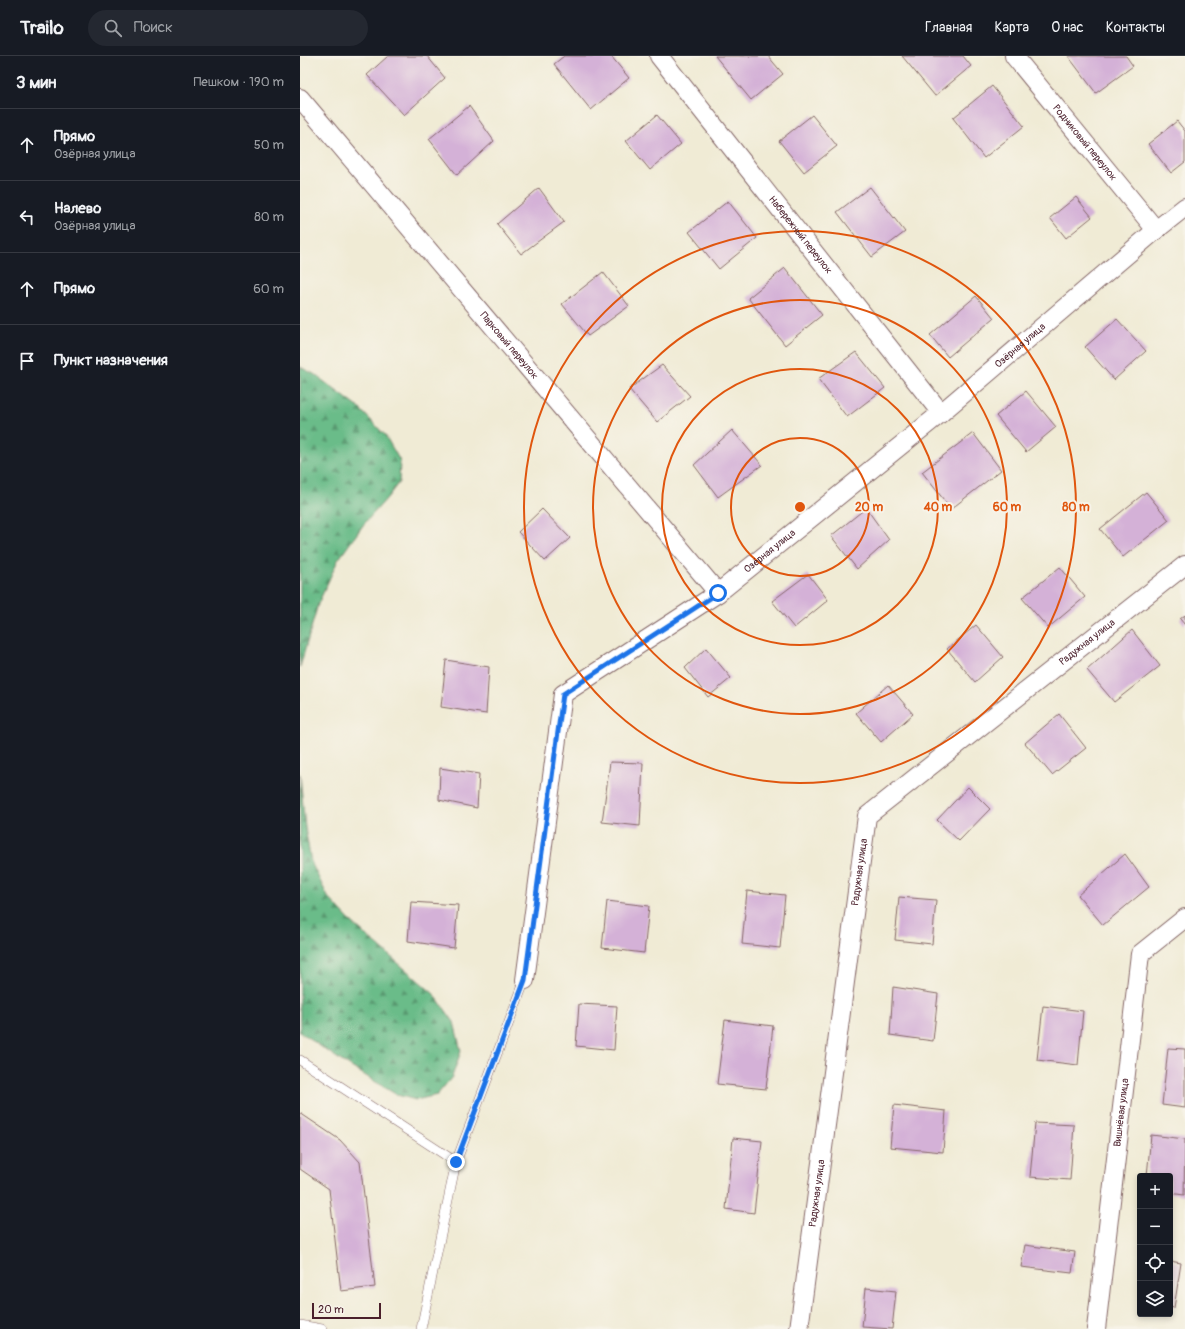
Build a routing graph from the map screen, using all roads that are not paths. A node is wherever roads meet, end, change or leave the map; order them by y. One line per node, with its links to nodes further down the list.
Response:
1 (659, 56): 6 (street, Набережный переулок)
2 (1014, 56): 5 (street, Родниковый переулок)
3 (300, 98): 8 (street, Парковый переулок)
4 (1185, 207): 5 (street, Озёрная улица)
5 (1156, 230): 6 (street, Озёрная улица)
6 (941, 413): 8 (street, Озёрная улица)
7 (1185, 565): 16 (street, Радужная улица)
8 (718, 593): 10 (street, Озёрная улица)
9 (1185, 918): 17 (street, Вишнёвая улица)
10 (525, 980): 12 (lane)
11 (300, 1060): 12 (lane)
12 (456, 1162): 15 (lane)
13 (300, 1325): 14 (lane)
14 (322, 1329)
15 (421, 1329)
16 (799, 1329)
17 (1096, 1329)

